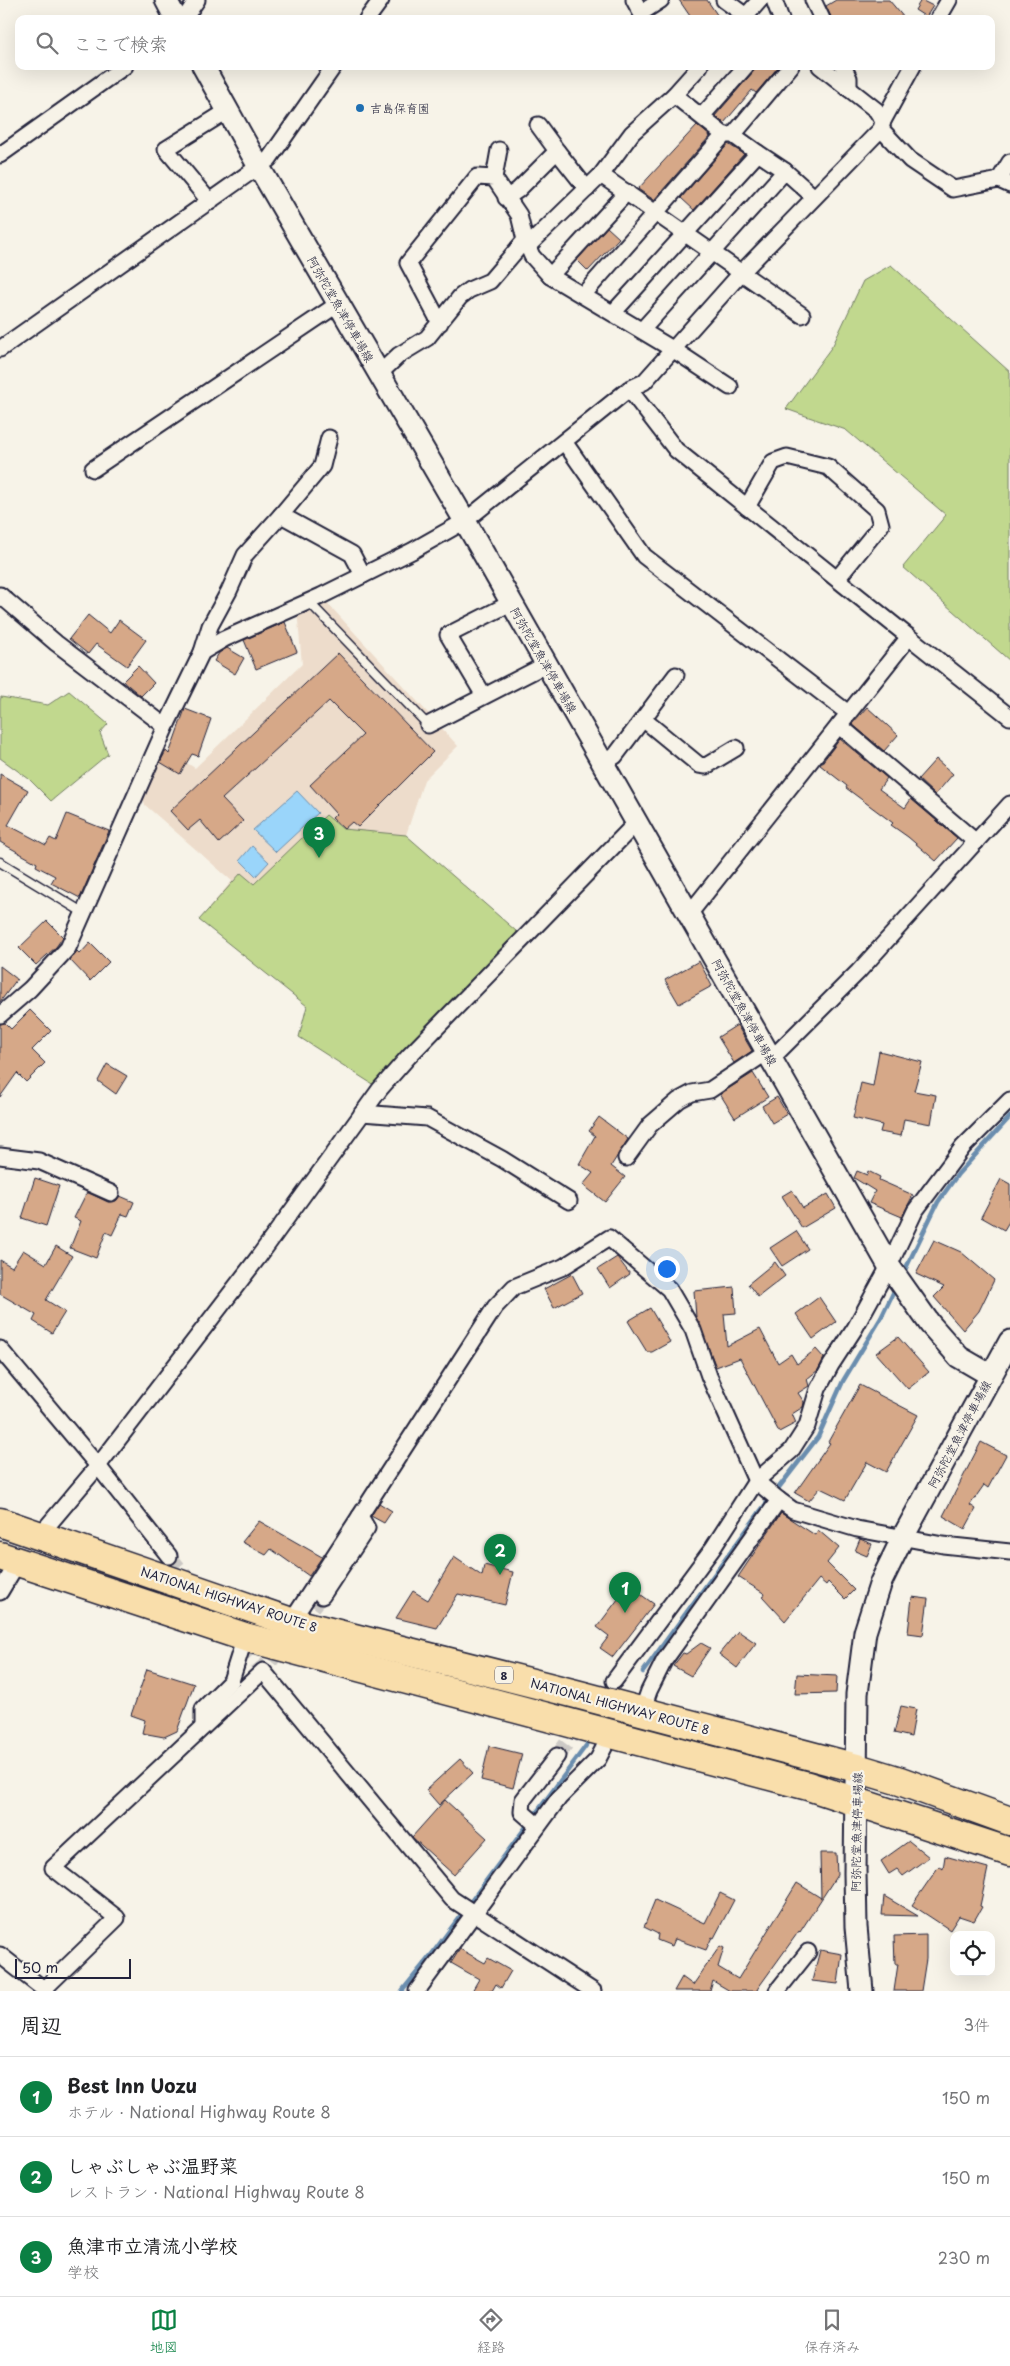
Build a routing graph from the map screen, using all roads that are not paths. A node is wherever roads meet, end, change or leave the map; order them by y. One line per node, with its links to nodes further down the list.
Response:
1 (166, 0): 11 (main road)
2 (197, 0): 12 (street)
3 (380, 0): 13 (street)
4 (634, 0): 5 (street)
5 (661, 0)
6 (724, 0): 14 (street)
7 (760, 0): 15 (street)
8 (774, 0): 16 (street)
9 (813, 0): 17 (street)
10 (947, 1): 18 (street)
11 (174, 15)
12 (187, 15)
13 (370, 15)
14 (742, 15)
15 (748, 15)
16 (780, 15)
17 (820, 15)
18 (940, 15)
19 (119, 70): 38 (street)
20 (205, 70): 30 (main road, 阿弥陀堂魚津停車場線)
21 (331, 70): 40 (street)
22 (696, 70): 29 (street)
23 (742, 70): 31 (street)
24 (787, 70): 34 (street)
25 (825, 70): 28 (street)
26 (845, 70): 28 (street)
27 (911, 70): 33 (street)
28 (849, 89): 33 (street)
29 (674, 94): 31 (street); 42 (street)
30 (227, 111): 40 (main road, 阿弥陀堂魚津停車場線); 49 (street)
31 (702, 116): 34 (street)
32 (538, 125): 36 (street)
33 (882, 125): 44 (street); 47 (street)
34 (728, 135): 37 (street); 50 (street)
35 (499, 150): 43 (street)
36 (557, 151): 45 (street); 48 (street)
37 (758, 153): 41 (street); 51 (street)
38 (0, 155)
39 (1010, 162): 44 (street)
40 (258, 168): 49 (street); 57 (main road, 阿弥陀堂魚津停車場線)
41 (785, 172): 47 (street); 53 (street)
42 (601, 175): 45 (street); 46 (street)
43 (494, 178): 48 (street); 60 (street)
44 (1005, 183)
45 (587, 189): 52 (street)
46 (627, 192): 50 (street); 55 (street)
47 (814, 197): 54 (street)
48 (506, 198): 52 (street)
49 (210, 202): 62 (street)
50 (656, 212): 51 (street); 56 (street)
51 (684, 232): 53 (street); 58 (street)
52 (526, 243): 55 (street); 60 (street)
53 (712, 252): 54 (street); 61 (street)
54 (742, 272): 59 (street); 63 (street)
55 (550, 276): 56 (street)
56 (583, 295): 58 (street)
57 (338, 304): 64 (main road, 阿弥陀堂魚津停車場線); 69 (street)
58 (613, 314): 61 (street)
59 (802, 315)
60 (440, 323): 64 (street)
61 (642, 330): 63 (street)
62 (0, 349)
63 (674, 350): 65 (street); 66 (street)
64 (379, 374): 72 (main road, 阿弥陀堂魚津停車場線)
65 (730, 387)
66 (629, 389): 68 (street); 70 (street)
67 (328, 438): 71 (street)
68 (565, 443): 72 (street); 85 (street)
69 (94, 469)
70 (747, 507): 74 (street); 74 (street)
71 (281, 515): 73 (street); 79 (street)
72 (465, 521): 73 (street); 77 (main road, 阿弥陀堂魚津停車場線)
73 (362, 575): 76 (street)
74 (837, 579): 78 (street)
75 (0, 595): 86 (street)
76 (308, 600): 79 (street); 87 (lane)
77 (511, 603): 80 (main road, 阿弥陀堂魚津停車場線); 82 (street)
78 (909, 637): 83 (street); 85 (street)
79 (202, 652): 86 (street)
80 (547, 664): 87 (street); 89 (main road, 阿弥陀堂魚津停車場線)
81 (676, 675): 84 (street)
82 (480, 689)
83 (1010, 717)
84 (642, 719): 88 (street); 89 (street)
85 (843, 719): 92 (street); 95 (street)
86 (167, 724): 94 (street)
87 (428, 725)
88 (736, 748)
89 (603, 764): 91 (main road, 阿弥陀堂魚津停車場線)
90 (1010, 804): 92 (street)
91 (637, 822): 95 (main road, 阿弥陀堂魚津停車場線); 99 (street)
92 (976, 842): 97 (street)
93 (0, 862): 94 (lane)
94 (84, 913): 96 (street)
95 (690, 914): 97 (main road, 阿弥陀堂魚津停車場線)
96 (0, 1015)
97 (769, 1056): 101 (street); 104 (main road, 阿弥陀堂魚津停車場線)
98 (1010, 1100): 104 (street)
99 (362, 1113): 103 (street); 108 (street)
100 (0, 1156): 102 (street)
101 (626, 1158)
102 (111, 1194)
103 (569, 1201)
104 (889, 1266): 107 (main road, 阿弥陀堂魚津停車場線); 109 (street)
105 (1010, 1341): 107 (main road)
106 (0, 1349): 108 (street)
107 (990, 1375): 114 (main road, 阿弥陀堂魚津停車場線)
108 (98, 1466): 113 (street); 116 (street)
109 (756, 1481): 110 (street); 111 (street); 122 (street)
110 (779, 1500): 114 (street); 123 (street)
111 (360, 1516): 119 (street); 120 (street)
112 (0, 1522): 113 (highway, NATIONAL HIGHWAY ROUTE 8 / 8)
113 (39, 1536): 120 (highway, NATIONAL HIGHWAY ROUTE 8 / 8)
114 (903, 1537): 115 (street); 127 (main road, 阿弥陀堂魚津停車場線)
115 (1010, 1552)
116 (169, 1556)
117 (9, 1559): 118 (street); 121 (highway)
118 (0, 1592)
119 (322, 1596)
120 (291, 1622): 123 (highway, NATIONAL HIGHWAY ROUTE 8 / 8)
121 (245, 1637): 124 (street); 125 (highway)
122 (614, 1681)
123 (642, 1711): 127 (highway, NATIONAL HIGHWAY ROUTE 8 / 8)
124 (203, 1727): 132 (street); 135 (street)
125 (611, 1734): 128 (highway); 130 (street)
126 (557, 1756): 130 (street)
127 (857, 1768): 128 (main road, 阿弥陀堂魚津停車場線); 129 (highway, NATIONAL HIGHWAY ROUTE 8 / 8)
128 (856, 1802): 131 (highway); 139 (main road, 阿弥陀堂魚津停車場線)
129 (1010, 1821)
130 (538, 1826): 132 (street)
131 (1010, 1852)
132 (475, 1914): 136 (street); 137 (street)
133 (808, 1952): 138 (street)
134 (0, 1955): 135 (street)
135 (45, 1990)
136 (417, 1991)
137 (593, 1991)
138 (777, 1991)
139 (862, 1991)

